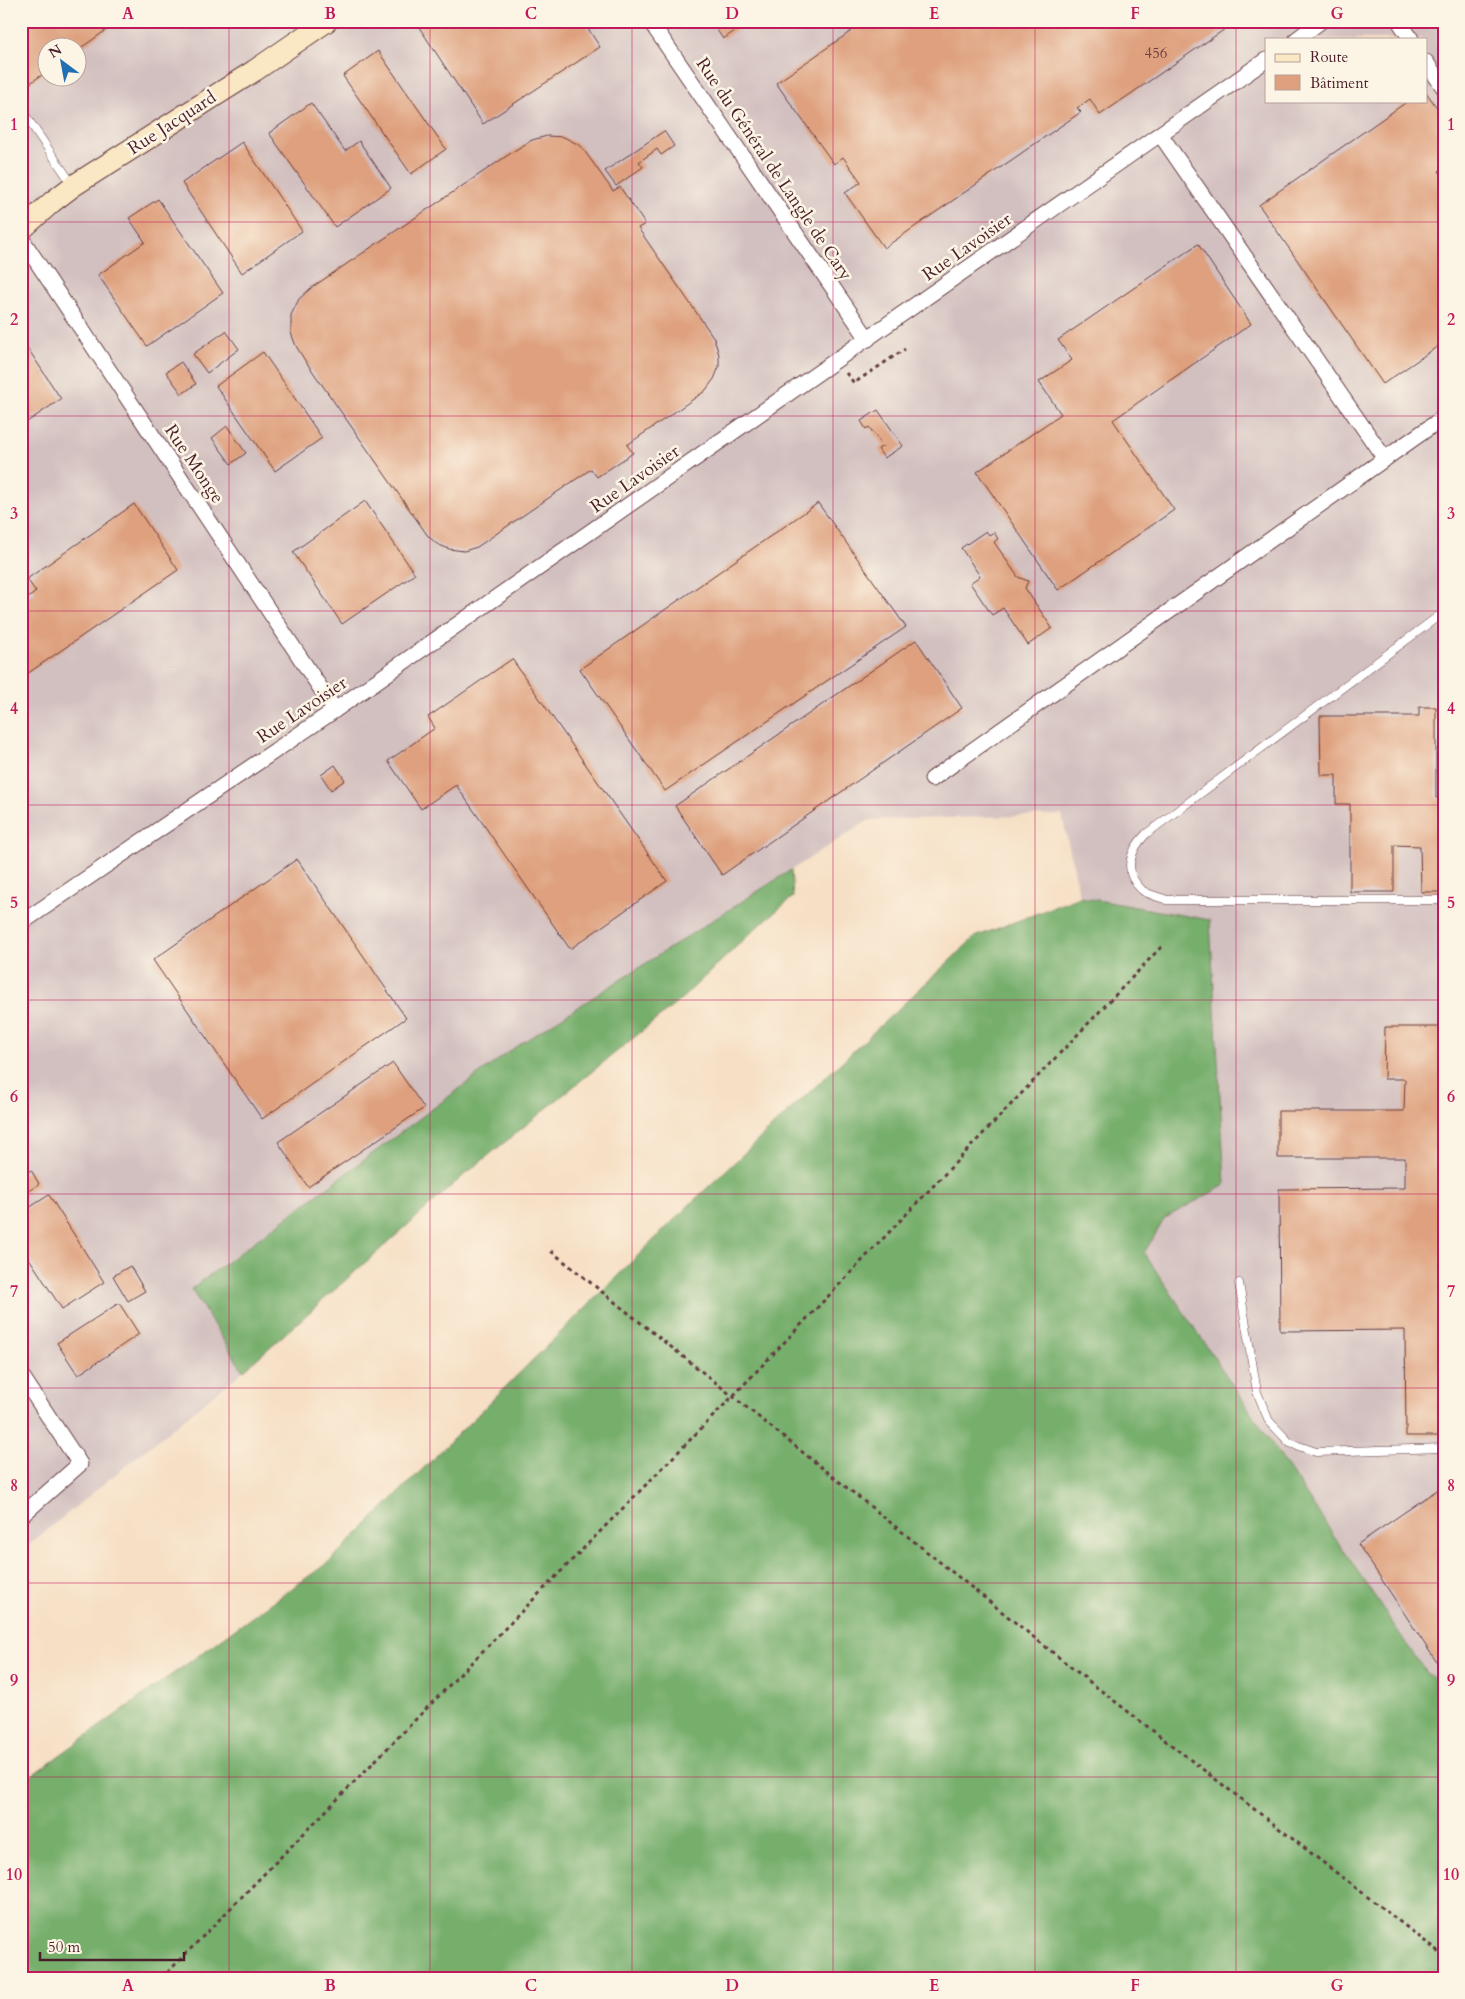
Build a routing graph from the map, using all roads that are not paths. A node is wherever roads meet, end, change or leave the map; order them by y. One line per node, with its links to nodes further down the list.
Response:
1 (327, 21): 12 (street, Rue Jacquard)
2 (650, 21): 15 (street, Rue du Général de Langle de Cary)
3 (1321, 21): 5 (street)
4 (1399, 21): 6 (street)
5 (1297, 38)
6 (1410, 38)
7 (1265, 61): 11 (street, Rue Lavoisier)
8 (1428, 65): 9 (street)
9 (1444, 88)
10 (21, 109): 12 (lane)
11 (1160, 134): 15 (street, Rue Lavoisier); 17 (street)
12 (73, 186): 13 (street, Rue Jacquard)
13 (21, 230)
14 (21, 238): 19 (street, Rue Monge)
15 (868, 338): 19 (street, Rue Lavoisier)
16 (1444, 417): 17 (street)
17 (1385, 459): 20 (street)
18 (1444, 612): 21 (lane)
19 (335, 710): 22 (street, Rue Lavoisier)
20 (932, 779)
21 (1444, 900)
22 (21, 923)
23 (1239, 1283): 25 (lane)
24 (21, 1375): 26 (street)
25 (1444, 1448)
26 (21, 1516)

